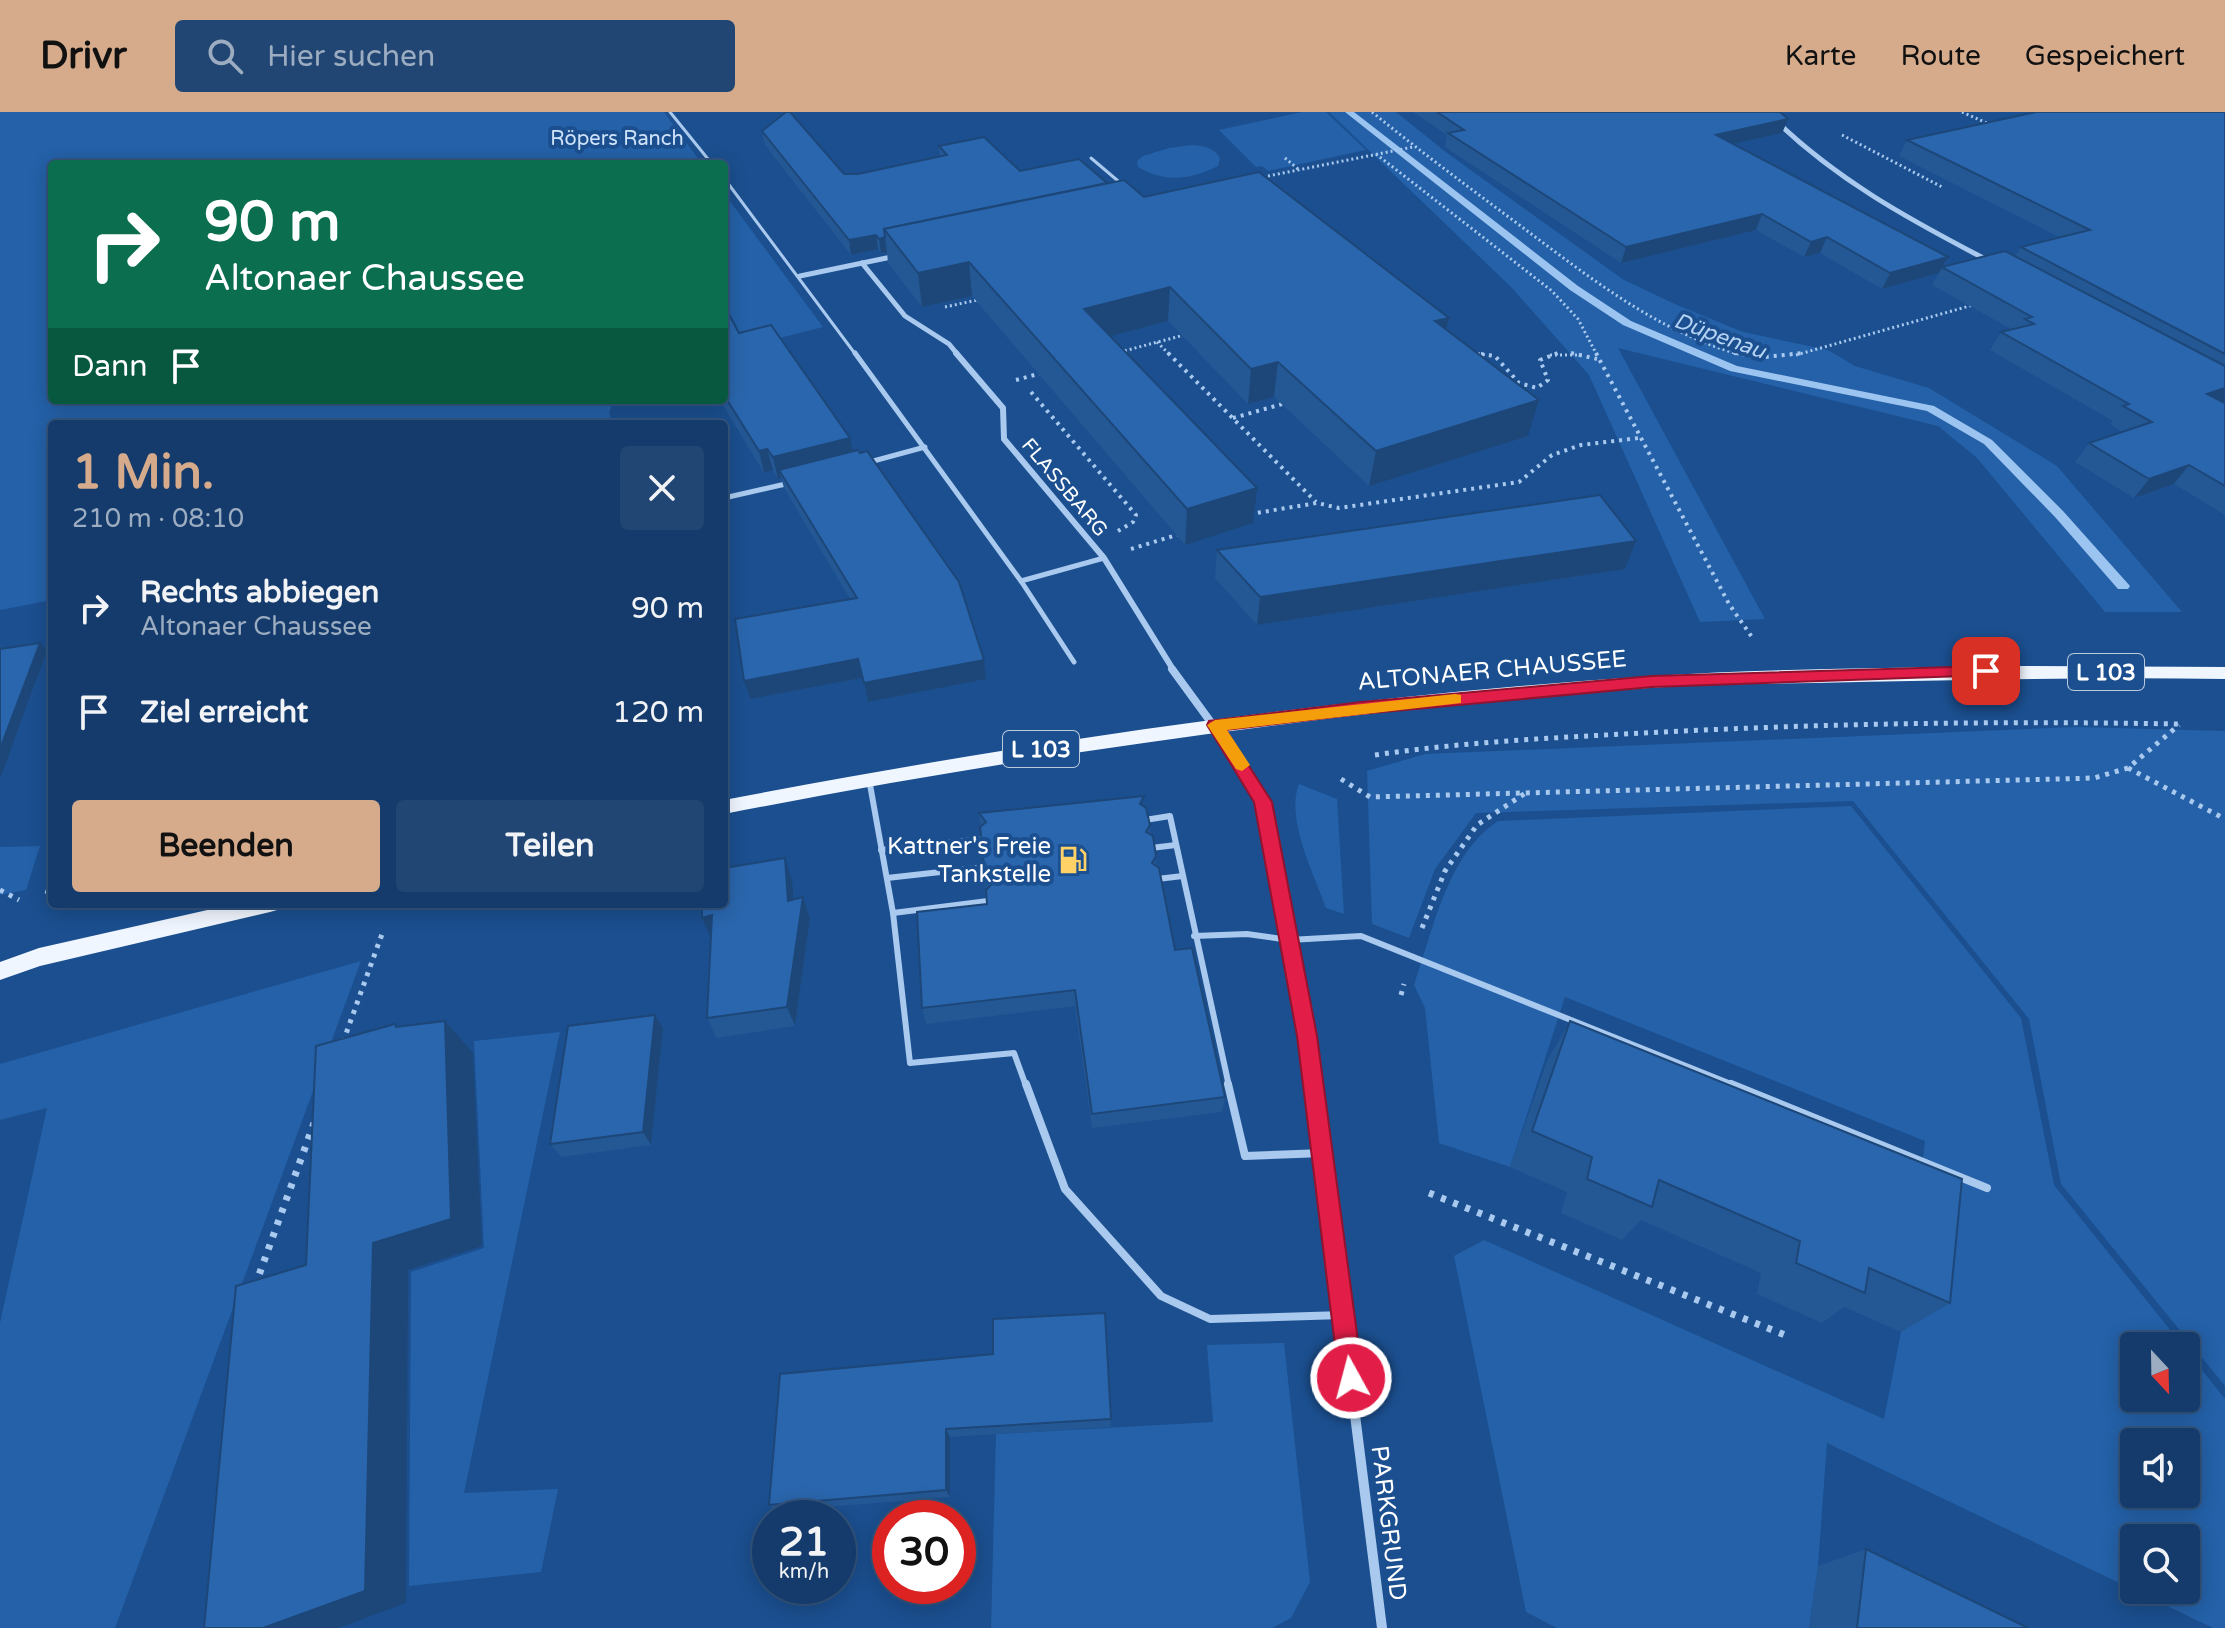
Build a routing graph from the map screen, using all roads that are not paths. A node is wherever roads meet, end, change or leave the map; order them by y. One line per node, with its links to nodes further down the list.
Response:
1 (670, 112): 4 (lane)
2 (1767, 112): 9 (street)
3 (1091, 158): 6 (lane)
4 (709, 160)
5 (728, 183): 10 (lane)
6 (1132, 193)
7 (907, 253): 8 (street)
8 (862, 263): 10 (street); 15 (street, FLASSBARG)
9 (1998, 265)
10 (800, 276): 11 (lane)
11 (925, 447): 12 (lane); 16 (lane)
12 (852, 467)
13 (793, 482): 14 (lane)
14 (728, 497)
15 (1104, 558): 16 (lane); 19 (street, FLASSBARG)
16 (1021, 581): 17 (lane)
17 (1074, 662)
18 (2225, 673): 19 (main road, ALTONAER CHAUSSEE / L 103)
19 (1215, 725): 20 (main road, ALTONAER CHAUSSEE / L 103); 35 (street, PARKGRUND)
20 (869, 778): 21 (main road, ALTONAER CHAUSSEE / L 103); 26 (lane)
21 (728, 806)
22 (1145, 820): 24 (lane)
23 (982, 839): 26 (lane)
24 (1176, 845): 25 (lane); 28 (lane)
25 (1151, 848)
26 (881, 850): 29 (lane)
27 (985, 867): 29 (lane)
28 (1183, 876): 30 (lane); 34 (lane)
29 (887, 878): 33 (lane)
30 (1157, 879)
31 (988, 901): 33 (lane)
32 (253, 908): 36 (main road)
33 (893, 913): 41 (lane)
34 (1194, 936): 35 (lane); 39 (lane)
35 (1289, 940): 39 (street, PARKGRUND); 40 (lane)
36 (39, 957): 37 (main road); 38 (main road)
37 (0, 958)
38 (0, 971)
39 (1324, 1153): 41 (street, PARKGRUND)
40 (1987, 1188)
41 (1343, 1315): 42 (street, PARKGRUND)
42 (1382, 1628)

